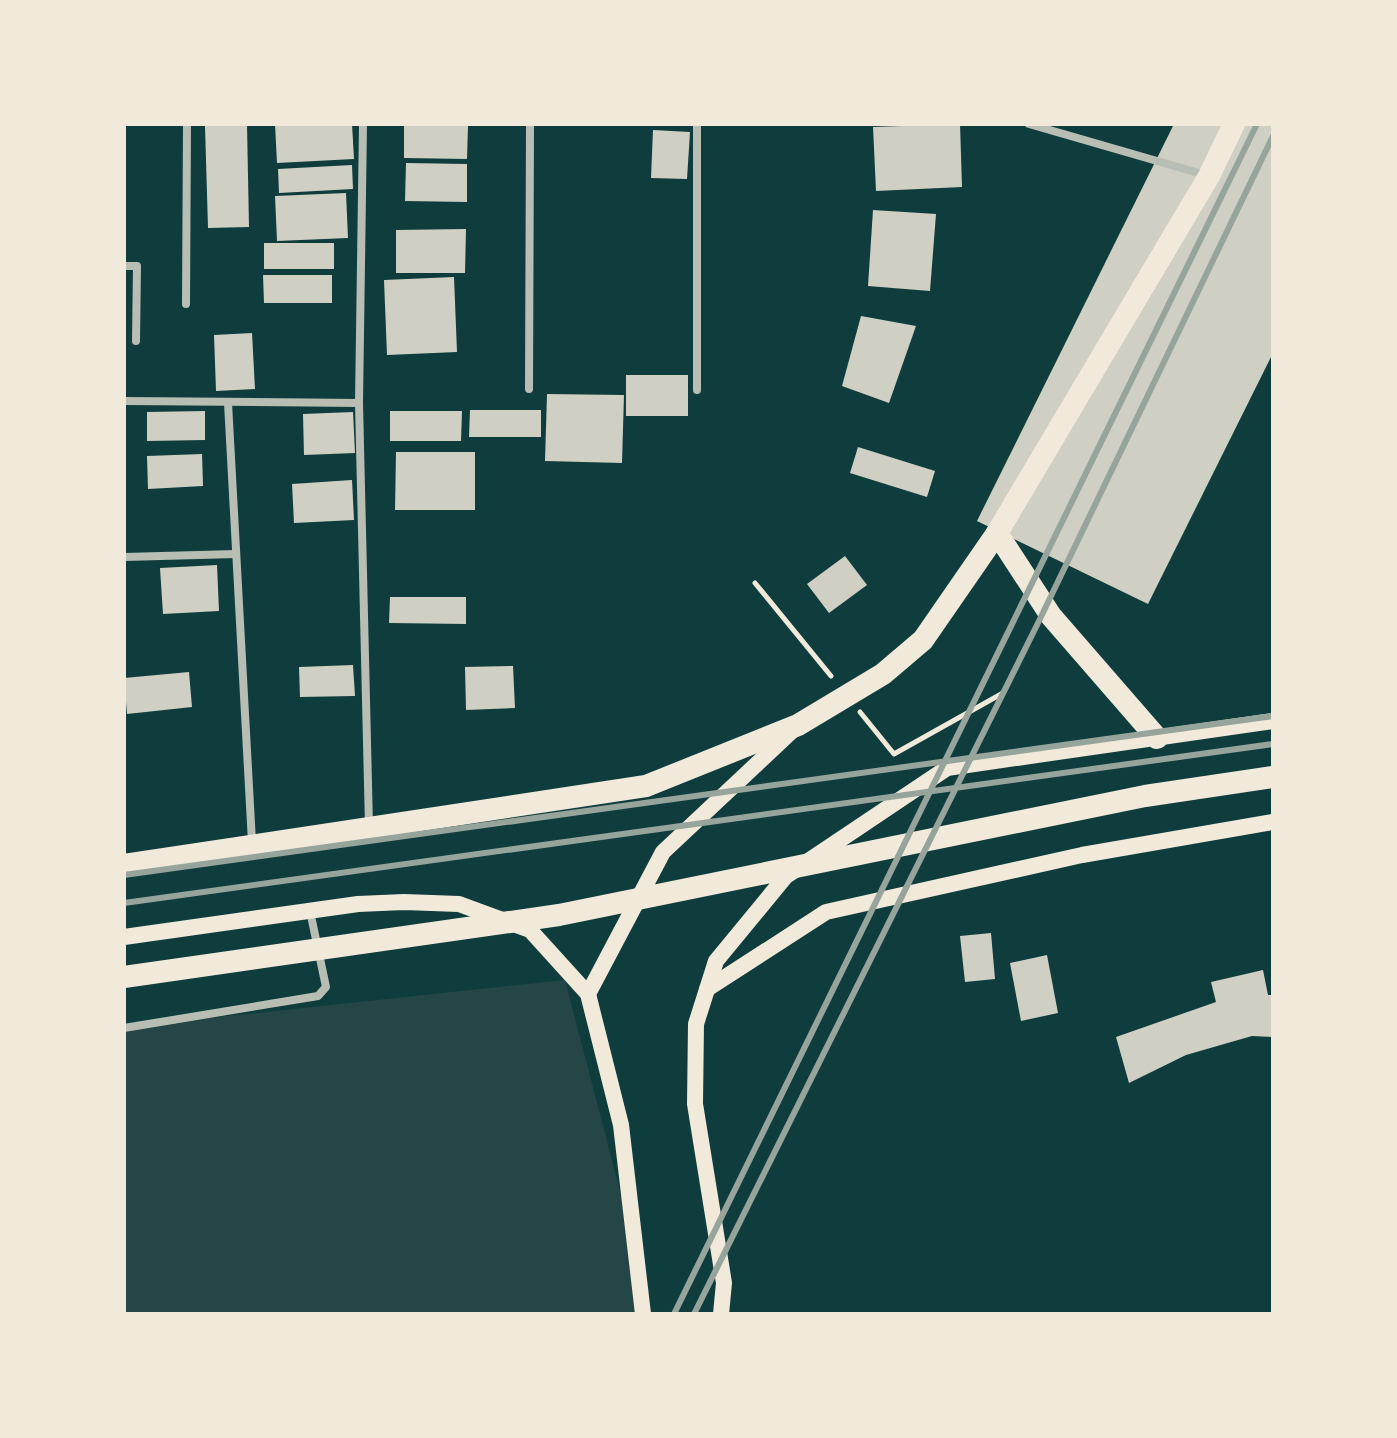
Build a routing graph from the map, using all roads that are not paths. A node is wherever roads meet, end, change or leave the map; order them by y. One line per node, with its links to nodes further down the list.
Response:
1 (187, 124): 9 (street)
2 (363, 124): 15 (street)
3 (530, 124): 11 (street)
4 (697, 124): 12 (street)
5 (1029, 124): 7 (street)
6 (1234, 124): 7 (highway)
7 (1209, 176): 16 (highway)
8 (124, 266): 10 (street)
9 (186, 304)
10 (136, 341)
11 (529, 389)
12 (697, 390)
13 (124, 401): 14 (street)
14 (228, 403): 15 (street); 17 (street)
15 (359, 403): 24 (street)
16 (997, 533): 20 (highway); 21 (highway)
17 (236, 554): 18 (street); 25 (street)
18 (124, 557)
19 (1273, 721): 21 (main road)
20 (798, 725): 24 (highway); 31 (main road)
21 (1157, 738): 30 (main road)
22 (1273, 777): 29 (highway)
23 (1273, 822): 30 (main road)
24 (369, 828): 25 (highway)
25 (253, 845): 26 (highway)
26 (124, 865)
27 (310, 910): 28 (main road); 31 (main road); 32 (street)
28 (124, 937)
29 (124, 977)
30 (707, 989): 34 (main road)
31 (588, 994): 33 (main road)
32 (124, 1028)
33 (643, 1314)
34 (721, 1314)

